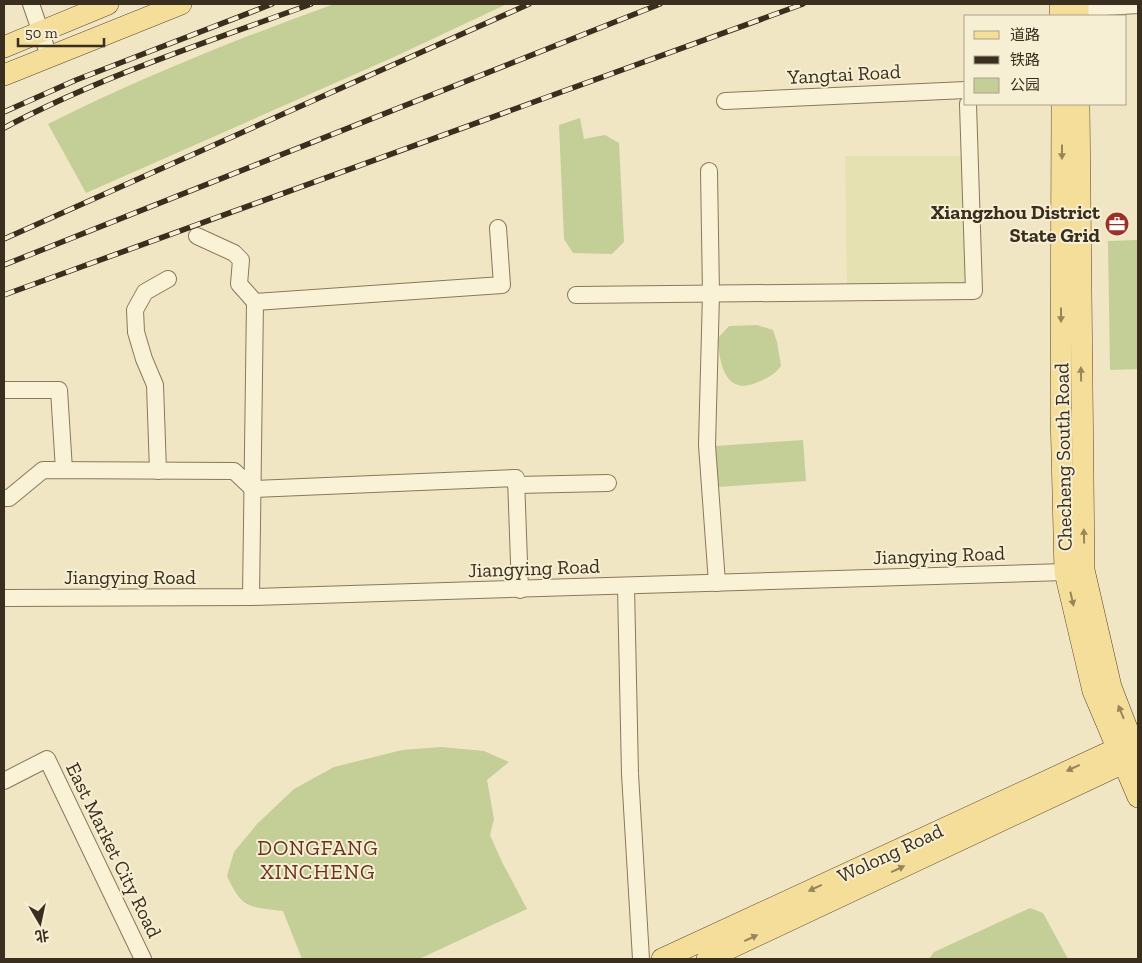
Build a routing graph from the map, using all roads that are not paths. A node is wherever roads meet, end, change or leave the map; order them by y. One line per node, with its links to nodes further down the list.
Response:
1 (31, 4): 6 (street)
2 (108, 4): 6 (main road)
3 (181, 4): 8 (main road)
4 (1138, 5): 5 (street)
5 (1084, 10)
6 (40, 31): 7 (main road); 8 (street)
7 (4, 47)
8 (49, 56): 9 (main road)
9 (4, 75)
10 (964, 90): 11 (street, Yangtai Road)
11 (725, 101)
12 (968, 105): 18 (street)
13 (1070, 106): 28 (main road, Checheng South Road, one-way to 28); 34 (main road, Checheng South Road, one-way to 13)
14 (708, 171): 18 (street)
15 (498, 228): 20 (street)
16 (197, 236): 20 (street)
17 (168, 279): 23 (street)
18 (711, 294): 19 (street); 29 (street)
19 (576, 295)
20 (255, 302): 26 (street)
21 (4, 390): 22 (street)
22 (64, 470): 23 (street); 27 (street)
23 (158, 470): 26 (street)
24 (608, 483): 25 (street)
25 (516, 485): 26 (street); 31 (street)
26 (253, 489): 32 (street)
27 (4, 498)
28 (1065, 572): 29 (street, Jiangying Road); 34 (main road, Checheng South Road, one-way to 34)
29 (716, 584): 30 (street, Jiangying Road)
30 (626, 587): 31 (street, Jiangying Road); 38 (street)
31 (520, 590): 32 (street, Jiangying Road)
32 (252, 597): 33 (street, Jiangying Road)
33 (4, 598)
34 (1132, 751): 36 (main road, Checheng South Road); 39 (main road, Wolong Road, one-way to 39); 40 (main road, Wolong Road, one-way to 34)
35 (4, 781): 37 (street, East Market City Road)
36 (1138, 797)
37 (143, 959)
38 (641, 959)
39 (662, 959)
40 (707, 959)

